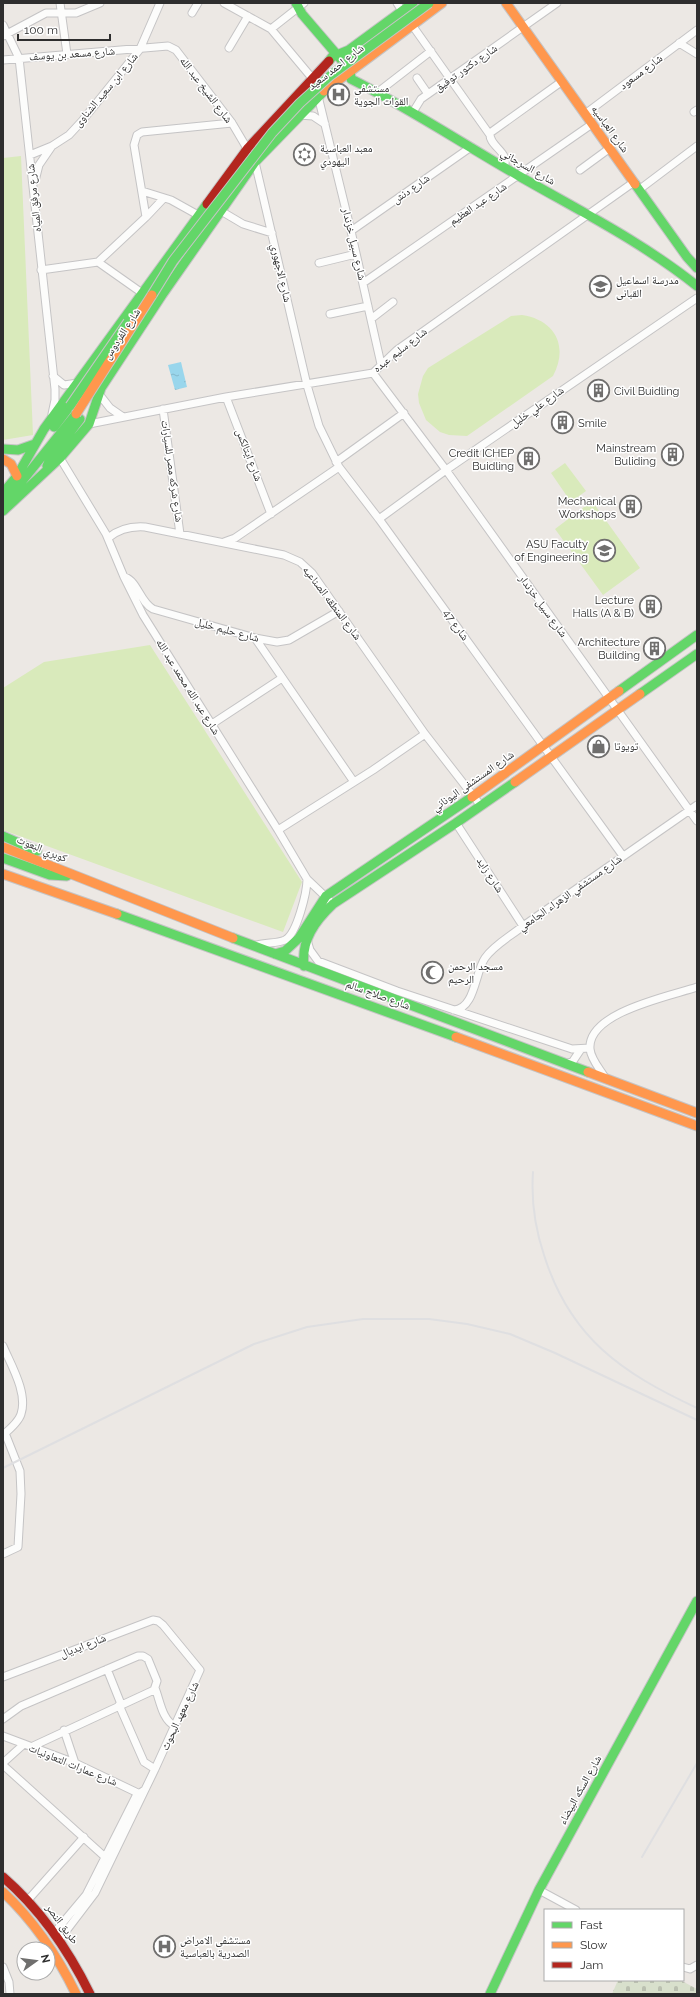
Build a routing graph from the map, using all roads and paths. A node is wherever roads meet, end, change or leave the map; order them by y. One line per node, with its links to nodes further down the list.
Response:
1 (60, 3): 16 (street)
2 (100, 3): 16 (street)
3 (160, 3): 26 (street, شارع ابن سعيد الشناوى)
4 (198, 3): 15 (street)
5 (224, 3): 17 (street)
6 (397, 3): 14 (street)
7 (413, 3): 14 (main road, شارع احمد سعيد)
8 (423, 3): 90 (main road, bridge)
9 (429, 3): 90 (main road, bridge)
10 (442, 3): 19 (main road, شارع احمد سعيد)
11 (506, 3): 20 (main road, شارع العباسيه)
12 (557, 3): 20 (street, شارع دكتور توفيق)
13 (300, 5): 21 (street); 30 (main road)
14 (402, 11): 30 (main road, شارع احمد سعيد)
15 (192, 13)
16 (62, 14): 23 (street); 28 (street)
17 (248, 16): 21 (street); 25 (street)
18 (3, 24): 23 (street, شارع مرفق المياه)
19 (412, 25): 27 (street); 33 (main road, شارع احمد سعيد)
20 (524, 28): 36 (street, شارع دكتور توفيق); 37 (main road, شارع العباسيه)
21 (271, 30): 34 (street)
22 (697, 30): 24 (street, شارع مسعود)
23 (6, 34): 31 (street, شارع مرفق المياه)
24 (679, 43): 29 (street); 43 (street, شارع مسعود)
25 (230, 48)
26 (140, 49): 28 (street, شارع مسعد بن يوسف); 44 (street, شارع الشيخ عبد الله); 48 (street, شارع ابن سعيد الشناوى)
27 (431, 51): 36 (street); 38 (street)
28 (67, 54): 31 (street, شارع مسعد بن يوسف)
29 (697, 54)
30 (336, 55): 33 (main road); 34 (main road, شارع احمد سعيد)
31 (20, 58): 32 (street, شارع مسعد بن يوسف); 53 (street, شارع مرفق المياه)
32 (3, 60)
33 (350, 70): 38 (main road, شارع السرجاني); 40 (main road, شارع احمد سعيد)
34 (312, 78): 51 (main road, شارع احمد سعيد)
35 (417, 78): 39 (street)
36 (451, 78): 39 (street, شارع دكتور توفيق); 47 (street)
37 (561, 82): 43 (main road, شارع العباسيه); 47 (street)
38 (378, 92): 41 (main road, شارع السرجاني)
39 (428, 94): 41 (street, شارع دكتور توفيق)
40 (318, 96): 42 (main road, شارع احمد سعيد); 45 (street, شارع سبيل خزندار)
41 (413, 112): 50 (main road, شارع السرجاني)
42 (299, 114): 45 (street); 54 (main road, شارع احمد سعيد)
43 (585, 114): 46 (main road, شارع العباسيه)
44 (232, 123): 51 (street, شارع الشيخ عبد الله); 61 (street)
45 (325, 124): 67 (street, شارع سبيل خزندار)
46 (592, 124): 52 (main road, شارع العباسيه); 57 (street, شارع عبد العظيم)
47 (490, 135): 55 (street)
48 (52, 146): 53 (street, شارع ابن سعيد الشناوى); 59 (street, شارع ابن سعيد الشناوى)
49 (697, 146): 60 (street)
50 (471, 147): 55 (main road, شارع السرجاني); 67 (street, شارع دنش)
51 (248, 148): 54 (street, شارع الشيخ عبد الله); 64 (main road, شارع الفردوس)
52 (610, 148): 56 (street); 58 (main road, شارع العباسيه)
53 (30, 155): 59 (street, شارع مرفق المياه)
54 (255, 162): 63 (main road, شارع الفردوس); 68 (street, شارع الاجهوري)
55 (504, 167): 57 (main road, شارع السرجاني)
56 (580, 170)
57 (519, 176): 65 (main road, شارع السرجاني); 75 (street, شارع عبد العظيم)
58 (634, 182): 60 (main road, شارع العباسيه); 65 (street, شارع سليم عبده)
59 (34, 187): 73 (street, شارع مرفق المياه)
60 (640, 189): 72 (main road, شارع العباسيه)
61 (142, 191): 62 (street); 66 (street)
62 (164, 198): 64 (street); 66 (street)
63 (221, 211): 68 (street); 88 (main road, شارع الفردوس)
64 (198, 215): 77 (main road, شارع الفردوس)
65 (587, 215): 74 (main road, شارع السرجاني); 83 (street, شارع سليم عبده)
66 (146, 217): 70 (street)
67 (351, 230): 69 (street, شارع سبيل خزندار)
68 (272, 233): 87 (street, شارع الاجهوري)
69 (356, 254): 71 (street); 75 (street, شارع سبيل خزندار)
70 (98, 262): 73 (street); 77 (street)
71 (319, 263)
72 (697, 268)
73 (42, 270): 85 (street, شارع مرفق المياه)
74 (693, 280): 76 (main road, شارع السرجاني)
75 (363, 283): 80 (street, شارع سبيل خزندار)
76 (697, 286)
77 (142, 293): 86 (main road, شارع الفردوس)
78 (697, 298): 102 (street, شارع علي خليل)
79 (393, 302): 82 (street)
80 (368, 306): 81 (street); 82 (street, شارع سبيل خزندار)
81 (330, 314)
82 (371, 319): 83 (street, شارع سبيل خزندار)
83 (381, 364): 84 (street, شارع سليم عبده)
84 (373, 373): 87 (street, شارع سليم عبده); 92 (street, شارع سبيل خزندار)
85 (53, 376): 86 (street); 94 (street, شارع مرفق المياه)
86 (78, 383): 90 (main road, شارع الفردوس)
87 (307, 385): 89 (street, شارع سليم عبده); 100 (street, شارع 47)
88 (99, 394): 93 (street); 95 (main road, شارع الفردوس)
89 (226, 397): 91 (street, شارع سليم عبده); 107 (street, شارع ايتالكس)
90 (71, 406): 94 (main road, شارع الفردوس); 96 (main road); 101 (main road); 105 (main road)
91 (163, 409): 93 (street, شارع سليم عبده); 109 (street, شارع شركه مصر للسيارات)
92 (404, 413): 100 (street); 102 (street, شارع سبيل خزندار)
93 (123, 417): 95 (street, شارع سليم عبده)
94 (50, 421): 96 (main road, شارع الفردوس)
95 (89, 424): 99 (main road, شارع الفردوس)
96 (36, 444): 97 (main road); 103 (main road, شارع الفردوس)
97 (3, 449)
98 (3, 458): 103 (main road)
99 (60, 458): 101 (main road, شارع الفردوس); 110 (street, شارع عبد الله محمد عبد الله)
100 (337, 464): 107 (street); 108 (street, شارع 47)
101 (47, 470): 106 (main road, شارع الفردوس)
102 (446, 470): 108 (street, شارع علي خليل); 118 (street, شارع سبيل خزندار)
103 (16, 476): 104 (main road, شارع الفردوس)
104 (3, 493)
105 (3, 505)
106 (3, 511)
107 (272, 514): 111 (street)
108 (379, 519): 122 (street, شارع 47)
109 (180, 534): 110 (street, شارع المنطقه الصناعيه); 111 (street, شارع المنطقه الصناعيه)
110 (108, 538): 112 (street, شارع عبد الله محمد عبد الله)
111 (222, 543): 113 (street, شارع المنطقه الصناعيه)
112 (124, 576): 115 (street, شارع حليم خليل); 120 (street, شارع عبد الله محمد عبد الله)
113 (339, 611): 115 (street, شارع حليم خليل); 121 (street, شارع المنطقه الصناعيه)
114 (697, 635): 118 (main road, شارع المستشفى اليوناني)
115 (255, 638): 117 (street)
116 (697, 654): 119 (main road)
117 (282, 678): 120 (street); 124 (street)
118 (609, 699): 119 (street, شارع سبيل خزندار); 122 (main road, شارع المستشفى اليوناني)
119 (617, 710): 123 (main road); 128 (street, شارع سبيل خزندار)
120 (212, 724): 131 (street, شارع عبد الله محمد عبد الله)
121 (425, 734): 124 (street); 125 (street, شارع المنطقه الصناعيه)
122 (543, 746): 123 (street, شارع 47); 125 (main road, شارع المستشفى اليوناني)
123 (551, 757): 127 (main road); 134 (street, شارع 47)
124 (354, 782): 131 (street)
125 (473, 796): 127 (street, شارع المنطقه الصناعيه); 141 (main road, شارع المستشفى اليوناني)
126 (697, 805): 128 (street, شارع مستشفي الزهراء الجامعي)
127 (480, 806): 130 (main road)
128 (690, 810): 129 (street, شارع سبيل خزندار); 134 (street, شارع مستشفي الزهراء الجامعي)
129 (697, 821)
130 (456, 823): 142 (main road); 143 (street, شارع زايد)
131 (278, 830): 138 (street, شارع عبد الله محمد عبد الله)
132 (3, 836): 137 (main road)
133 (3, 847): 137 (main road, كوبري البعوث)
134 (622, 856): 143 (street, شارع مستشفي الزهراء الجامعي)
135 (3, 858): 137 (main road)
136 (3, 874): 140 (main road)
137 (73, 874): 145 (main road, شارع صلاح سالم)
138 (307, 879): 141 (street, شارع عبد الله محمد عبد الله); 145 (street)
139 (3, 881): 140 (main road)
140 (50, 889): 157 (main road, شارع صلاح سالم)
141 (326, 896): 142 (street, شارع عبد الله محمد عبد الله); 146 (main road, شارع المستشفى اليوناني)
142 (333, 904): 144 (main road)
143 (523, 926): 149 (street, شارع مستشفي الزهراء الجامعي)
144 (306, 940): 147 (main road); 150 (street)
145 (254, 946): 146 (main road, شارع صلاح سالم)
146 (275, 954): 147 (main road, شارع صلاح سالم)
147 (304, 966): 154 (main road, شارع صلاح سالم)
148 (697, 987): 152 (street)
149 (469, 1002): 150 (street); 151 (street)
150 (454, 1010): 151 (street)
151 (480, 1018): 153 (street)
152 (590, 1048): 153 (street); 155 (street)
153 (581, 1049): 154 (street)
154 (566, 1065): 155 (main road, شارع صلاح سالم)
155 (606, 1078): 156 (main road, شارع صلاح سالم)
156 (697, 1113)
157 (697, 1126)
158 (3, 1346): 159 (street)
159 (4, 1434): 160 (street)
160 (3, 1554)
161 (697, 1601): 181 (main road, شارع السكه البيضاء)
162 (163, 1625): 164 (street, شارع ايديال); 168 (street, شارع معهد البحوث)
163 (107, 1669): 165 (street); 166 (street); 167 (street)
164 (3, 1678)
165 (155, 1688): 166 (street); 168 (street)
166 (120, 1705): 169 (street); 176 (street)
167 (3, 1719)
168 (175, 1726): 176 (street, شارع معهد البحوث)
169 (64, 1730): 173 (street); 175 (street)
170 (3, 1736): 171 (street); 172 (street, شارع عمارات التعاونيات)
171 (3, 1740)
172 (24, 1744): 173 (street, شارع عمارات التعاونيات); 174 (street)
173 (31, 1747): 175 (street, شارع عمارات التعاونيات)
174 (3, 1764): 178 (street)
175 (75, 1764): 177 (street, شارع عمارات التعاونيات)
176 (155, 1769): 177 (street, شارع معهد البحوث)
177 (142, 1793): 179 (street, شارع معهد البحوث); 185 (street, شارع معهد البحوث)
178 (84, 1837): 179 (street); 183 (street)
179 (106, 1856): 185 (street, شارع معهد البحوث)
180 (3, 1877): 183 (main road, طريق النصر)
181 (539, 1890): 184 (street); 193 (main road, شارع السكه البيضاء)
182 (3, 1892): 191 (main road, طريق النصر)
183 (28, 1900): 185 (main road, طريق النصر)
184 (574, 1909)
185 (58, 1936): 192 (main road, طريق النصر)
186 (697, 1965): 187 (street)
187 (684, 1967)
188 (3, 1968): 189 (street)
189 (5, 1976): 190 (street)
190 (11, 1993)
191 (76, 1994)
192 (90, 1994)
193 (490, 1994)

